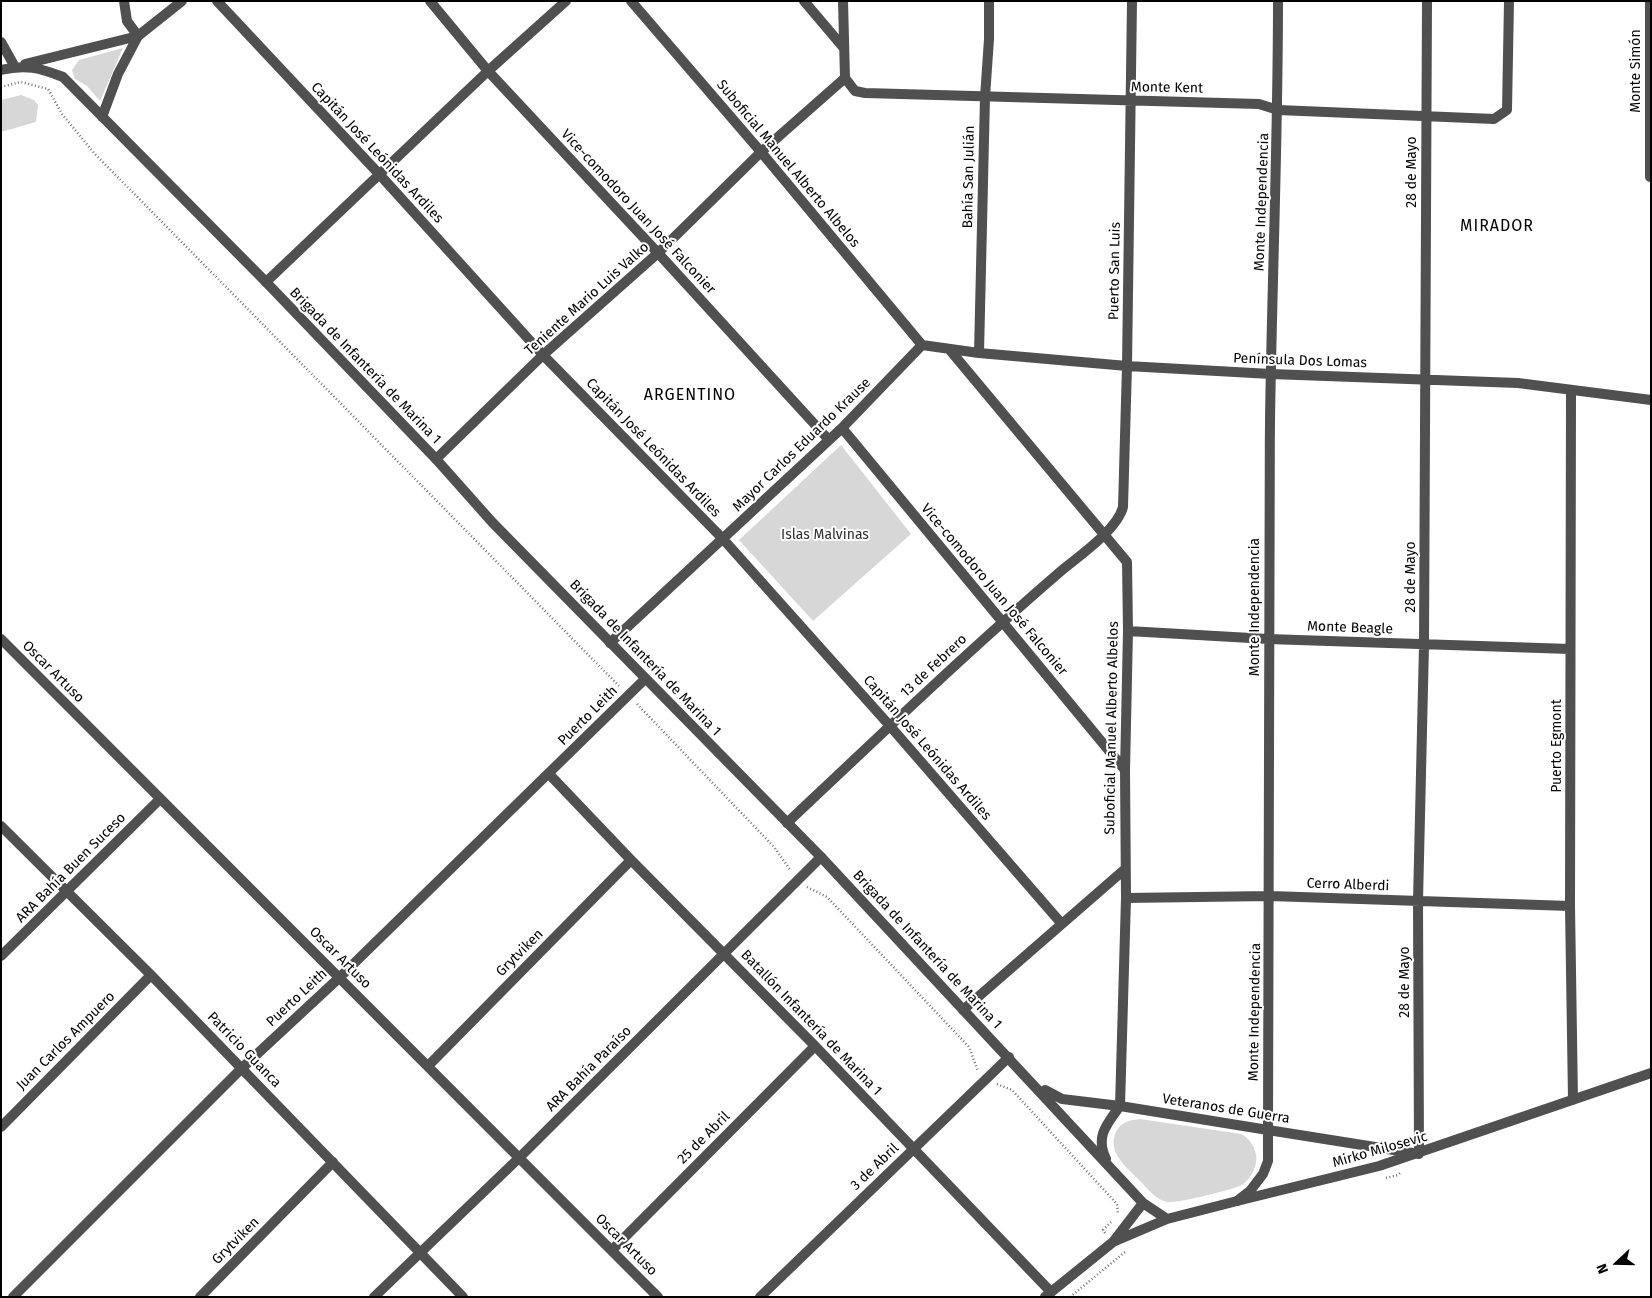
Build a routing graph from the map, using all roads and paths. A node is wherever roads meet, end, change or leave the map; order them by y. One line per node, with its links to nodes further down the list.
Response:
1 (124, 1): 15 (street)
2 (182, 1): 15 (street)
3 (217, 1): 30 (street, Capitán José Leónidas Ardiles)
4 (430, 1): 20 (street, Vice-comodoro Juan José Falconier)
5 (566, 1): 20 (street)
6 (631, 1): 29 (street, Suboficial Manuel Alberto Albelos)
7 (804, 1): 17 (street)
8 (843, 1): 17 (street)
9 (989, 1): 23 (street, Bahía San Julián)
10 (1132, 1): 24 (street, Puerto San Luis)
11 (1278, 1): 25 (street, Monte Independencia)
12 (1427, 1): 27 (street, 28 de Mayo)
13 (1509, 1): 27 (street, Monte Kent)
14 (1650, 1): 28 (street, Monte Simón)
15 (138, 36): 18 (street); 26 (street)
16 (1, 42): 18 (street)
17 (843, 47): 21 (street)
18 (15, 67): 19 (street); 26 (street, Brigada de Infantería de Marina 1)
19 (1, 70)
20 (488, 71): 30 (street); 32 (street, Vice-comodoro Juan José Falconier)
21 (845, 78): 23 (street, Monte Kent); 29 (street, Teniente Mario Luis Valko)
22 (1, 87): 56 (path)
23 (985, 97): 24 (street, Monte Kent); 36 (street, Bahía San Julián)
24 (1131, 101): 25 (street, Monte Kent); 38 (street, Puerto San Luis)
25 (1278, 110): 27 (street, Monte Kent); 39 (street, Monte Independencia)
26 (102, 117): 33 (street, Brigada de Infantería de Marina 1)
27 (1426, 117): 40 (street, 28 de Mayo)
28 (1650, 142): 31 (street, Monte Simón)
29 (761, 152): 32 (street, Teniente Mario Luis Valko); 34 (street, Suboficial Manuel Alberto Albelos)
30 (380, 175): 33 (street); 37 (street, Capitán José Leónidas Ardiles)
31 (1650, 177)
32 (658, 253): 37 (street, Teniente Mario Luis Valko); 44 (street, Vice-comodoro Juan José Falconier)
33 (266, 282): 45 (street, Brigada de Infantería de Marina 1)
34 (922, 346): 35 (street, Península Dos Lomas); 43 (street, Mayor Carlos Eduardo Krause)
35 (949, 349): 36 (street, Península Dos Lomas); 46 (street, Suboficial Manuel Alberto Albelos)
36 (979, 353): 38 (street, Península Dos Lomas)
37 (543, 355): 45 (street, Teniente Mario Luis Valko); 47 (street, Capitán José Leónidas Ardiles)
38 (1127, 366): 39 (street, Península Dos Lomas); 46 (street, Puerto San Luis)
39 (1271, 374): 40 (street, Península Dos Lomas); 51 (street, Monte Independencia)
40 (1425, 379): 41 (street, Península Dos Lomas); 53 (street, 28 de Mayo)
41 (1571, 391): 42 (street, Península Dos Lomas); 54 (street, Puerto Egmont)
42 (1651, 400)
43 (842, 428): 44 (street, Mayor Carlos Eduardo Krause); 48 (street, Vice-comodoro Juan José Falconier)
44 (829, 440): 47 (street, Mayor Carlos Eduardo Krause)
45 (436, 459): 52 (street, Brigada de Infantería de Marina 1)
46 (1104, 534): 48 (street, 13 de Febrero); 49 (street, Suboficial Manuel Alberto Albelos)
47 (723, 539): 52 (street, Mayor Carlos Eduardo Krause); 57 (street, Capitán José Leónidas Ardiles)
48 (1002, 622): 57 (street, 13 de Febrero); 58 (street, Vice-comodoro Juan José Falconier)
49 (1128, 631): 51 (street, Monte Beagle); 58 (street, Suboficial Manuel Alberto Albelos)
50 (1, 639): 60 (street, Oscar Artuso)
51 (1268, 640): 53 (street, Monte Beagle); 68 (street, Monte Independencia)
52 (610, 643): 55 (street, Brigada de Infantería de Marina 1)
53 (1424, 645): 54 (street, Monte Beagle); 70 (street, 28 de Mayo)
54 (1570, 649): 71 (street, Puerto Egmont)
55 (645, 679): 56 (street, Puerto Leith); 61 (street, Brigada de Infantería de Marina 1)
56 (629, 696): 59 (street, Puerto Leith); 66 (path)
57 (890, 726): 61 (street, 13 de Febrero); 72 (street, Capitán José Leónidas Ardiles)
58 (1125, 770): 65 (street, Suboficial Manuel Alberto Albelos)
59 (549, 774): 64 (street, Batallón Infantería de Marina 1); 76 (street, Puerto Leith)
60 (160, 799): 67 (street, ARA Bahía Buen Suceso); 76 (street, Oscar Artuso)
61 (787, 823): 63 (street, Brigada de Infantería de Marina 1)
62 (1, 826): 67 (street, Patricio Guanca)
63 (821, 857): 66 (street, ARA Bahía Paraíso); 77 (street, Brigada de Infantería de Marina 1)
64 (631, 860): 73 (street, Batallón Infantería de Marina 1); 80 (street, Grytviken)
65 (1124, 870): 69 (street, Suboficial Manuel Alberto Albelos); 72 (street)
66 (798, 880): 73 (street, ARA Bahía Paraíso); 83 (path)
67 (67, 891): 74 (street, ARA Bahía Buen Suceso); 75 (street, Patricio Guanca)
68 (1270, 896): 69 (street, Cerro Alberdi); 70 (street, Cerro Alberdi); 88 (street, Monte Independencia)
69 (1126, 898): 86 (street, Suboficial Manuel Alberto Albelos)
70 (1418, 901): 71 (street, Cerro Alberdi); 90 (street, 28 de Mayo)
71 (1570, 906): 85 (street, Puerto Egmont)
72 (1061, 923): 77 (street)
73 (724, 953): 78 (street, Batallón Infantería de Marina 1); 91 (street, ARA Bahía Paraíso)
74 (1, 956)
75 (151, 975): 81 (street, Patricio Guanca); 87 (street, Juan Carlos Ampuero)
76 (340, 977): 80 (street, Oscar Artuso); 81 (street, Puerto Leith)
77 (963, 1010): 79 (street, Brigada de Infantería de Marina 1)
78 (815, 1046): 89 (street, Batallón Infantería de Marina 1); 100 (street, 25 de Abril)
79 (1008, 1056): 83 (street, 3 de Abril); 84 (street, Brigada de Infantería de Marina 1)
80 (428, 1066): 91 (street, Oscar Artuso)
81 (242, 1068): 92 (street, Patricio Guanca); 105 (street, Puerto Leith)
82 (1651, 1072): 85 (street, Mirko Milosevic)
83 (986, 1078): 89 (street, 3 de Abril); 99 (path)
84 (1033, 1083): 86 (street, Veteranos de Guerra); 93 (street, Brigada de Infantería de Marina 1)
85 (1573, 1100): 90 (street, Mirko Milosevic)
86 (1120, 1106): 88 (street, Veteranos de Guerra); 93 (street)
87 (1, 1127)
88 (1268, 1130): 90 (street, Veteranos de Guerra); 96 (street, Monte Independencia)
89 (913, 1149): 104 (street, Batallón Infantería de Marina 1); 110 (street, 3 de Abril)
90 (1419, 1154): 96 (street, Mirko Milosevic)
91 (520, 1157): 100 (street, Oscar Artuso); 102 (street, ARA Bahía Paraíso)
92 (333, 1162): 102 (street, Patricio Guanca); 106 (street, Grytviken)
93 (1109, 1165): 97 (street, Brigada de Infantería de Marina 1)
94 (1403, 1170): 95 (path)
95 (1380, 1180)
96 (1237, 1201): 98 (street, Mirko Milosevic)
97 (1144, 1203): 98 (street, Brigada de Infantería de Marina 1); 99 (street, Mirko Milosevic)
98 (1167, 1219): 99 (street, Mirko Milosevic)
99 (1113, 1242): 103 (path); 104 (street, Mirko Milosevic)
100 (612, 1250): 109 (street, Oscar Artuso)
101 (1127, 1250): 103 (path)
102 (420, 1252): 107 (street, ARA Bahía Paraíso); 108 (street, Patricio Guanca)
103 (1122, 1254): 111 (path)
104 (1048, 1294)
105 (13, 1297)
106 (200, 1297)
107 (374, 1297)
108 (463, 1297)
109 (658, 1297)
110 (760, 1297)
111 (1070, 1297)

